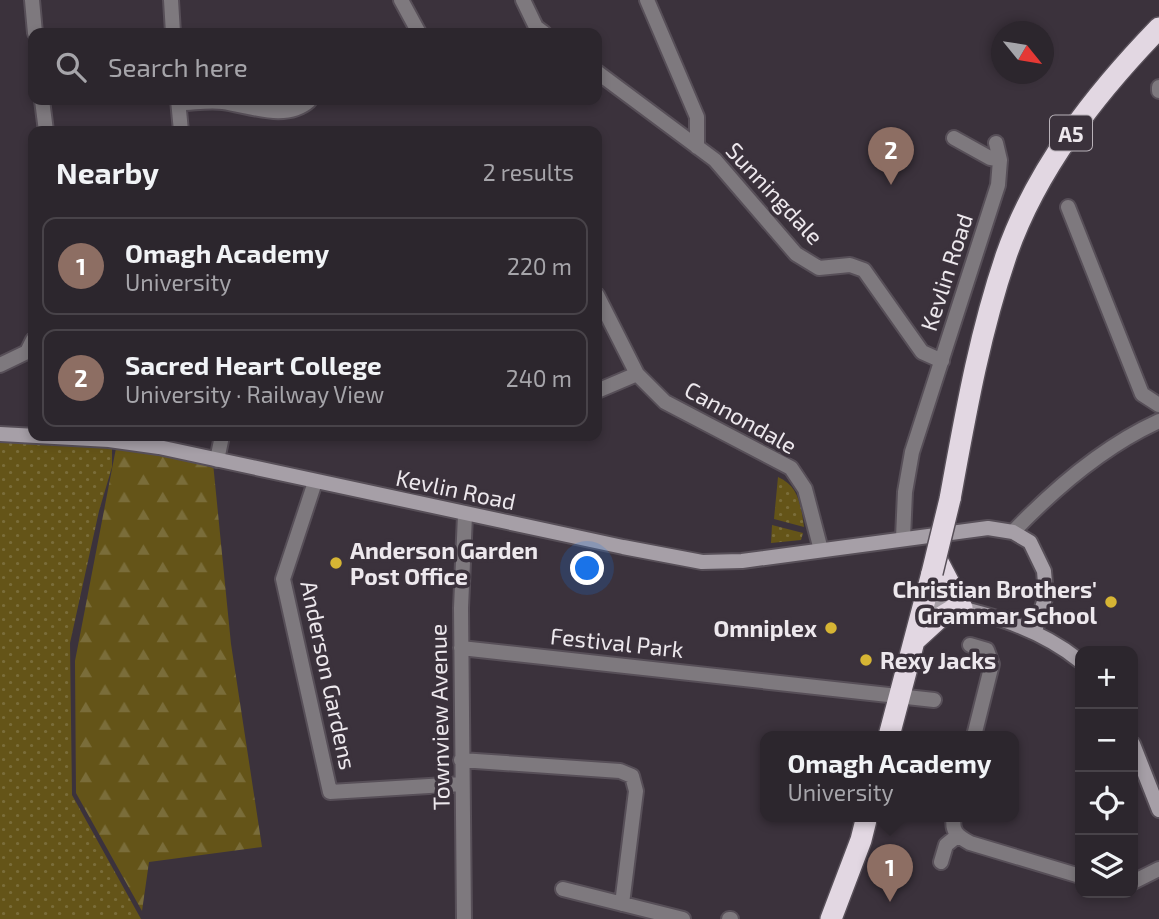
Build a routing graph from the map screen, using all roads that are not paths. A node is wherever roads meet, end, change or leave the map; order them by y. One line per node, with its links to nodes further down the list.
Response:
1 (32, 0): 6 (street)
2 (171, 0): 7 (street)
3 (401, 0): 8 (street)
4 (523, 0): 9 (street)
5 (648, 0): 20 (street)
6 (35, 28)
7 (173, 28)
8 (416, 28)
9 (535, 28)
10 (1159, 28): 41 (highway, A5, bridge)
11 (602, 76): 20 (street, Sunningdale)
12 (43, 105): 16 (street)
13 (178, 105): 17 (street)
14 (237, 105): 15 (street)
15 (304, 111)
16 (45, 126)
17 (180, 126)
18 (954, 138): 21 (street)
19 (996, 143): 21 (street, Kevlin Road)
20 (697, 147): 25 (street, Sunningdale)
21 (1000, 160): 25 (street, Kevlin Road)
22 (1068, 207): 29 (street)
23 (602, 305): 27 (street, Cannondale)
24 (28, 350): 26 (street)
25 (942, 361): 39 (street, Kevlin Road)
26 (0, 365)
27 (637, 374): 28 (street); 40 (street, Cannondale)
28 (602, 389)
29 (1159, 405)
30 (1159, 421): 38 (street)
31 (0, 434): 32 (street, Kevlin Road)
32 (28, 436)
33 (114, 441): 35 (street, Kevlin Road)
34 (221, 441): 35 (street)
35 (217, 460): 36 (street, Kevlin Road)
36 (315, 482): 37 (street, Kevlin Road); 54 (street, Anderson Gardens)
37 (466, 515): 40 (street, Kevlin Road); 47 (street, Townview Avenue)
38 (1013, 532): 39 (street, Kevlin Road); 44 (street)
39 (903, 538): 40 (street, Kevlin Road)
40 (821, 550)
41 (938, 569): 42 (highway, A5); 43 (highway)
42 (926, 600): 43 (street); 45 (highway, A5)
43 (960, 608): 44 (street); 45 (highway)
44 (1035, 631): 48 (street)
45 (915, 640): 50 (highway, A5)
46 (970, 645): 51 (street)
47 (461, 648): 49 (street, Festival Park); 53 (street, Townview Avenue)
48 (1075, 657)
49 (934, 700)
50 (890, 731)
51 (975, 731)
52 (1138, 757): 55 (street)
53 (461, 760): 54 (street, Townview Avenue); 64 (street)
54 (462, 784): 65 (street, Townview Avenue)
55 (1159, 810)
56 (866, 822): 67 (highway)
57 (953, 822): 58 (street)
58 (957, 836): 59 (street); 61 (street)
59 (941, 862)
60 (1159, 869): 62 (street)
61 (1075, 874)
62 (1138, 880)
63 (563, 889): 64 (street)
64 (622, 904): 66 (street)
65 (464, 919)
66 (683, 919)
67 (831, 919)

